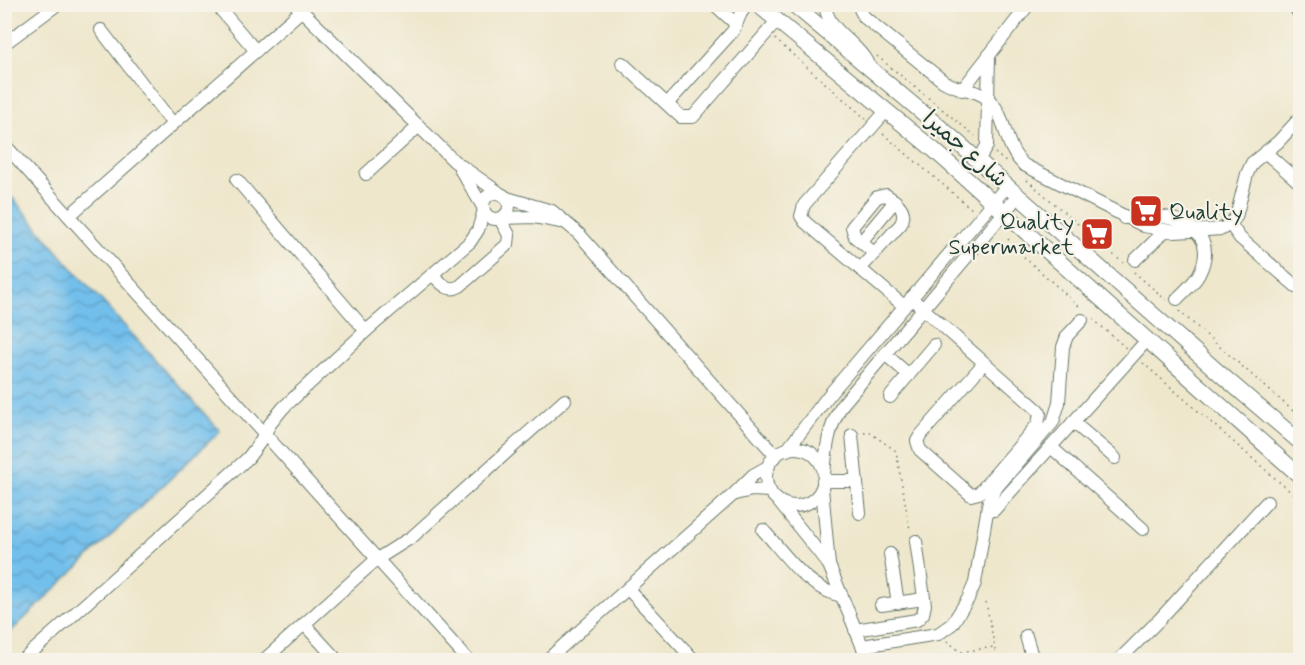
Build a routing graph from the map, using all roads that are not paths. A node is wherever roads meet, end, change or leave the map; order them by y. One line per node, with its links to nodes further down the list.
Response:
1 (58, 4): 16 (street)
2 (216, 4): 17 (street)
3 (714, 4): 13 (street)
4 (747, 4): 13 (street)
5 (757, 4): 14 (main road, شارع جميرا)
6 (793, 4): 19 (main road, شارع جميرا)
7 (825, 4): 19 (street)
8 (860, 4): 21 (street)
9 (1029, 4): 18 (street)
10 (1293, 4): 12 (street)
11 (298, 8): 17 (street); 27 (street)
12 (1300, 15)
13 (736, 24): 23 (street)
14 (772, 27): 23 (street); 24 (main road, شارع جميرا)
15 (101, 30): 26 (street)
16 (4, 44)
17 (256, 51): 26 (street)
18 (989, 55): 21 (street); 22 (street)
19 (873, 62): 32 (main road, شارع جميرا)
20 (622, 63): 23 (street)
21 (962, 90): 22 (street)
22 (988, 99): 29 (street); 31 (street)
23 (667, 104)
24 (887, 110): 40 (main road, شارع جميرا); 53 (street)
25 (1300, 118): 30 (street)
26 (173, 124): 42 (street)
27 (418, 126): 33 (street); 34 (street)
28 (4, 144): 42 (street)
29 (987, 146): 31 (street); 32 (street)
30 (1265, 152): 36 (street); 46 (street)
31 (1012, 153): 43 (street)
32 (978, 160): 37 (main road, شارع جميرا)
33 (454, 161): 38 (street); 41 (street)
34 (366, 174)
35 (237, 180): 60 (street)
36 (1300, 183)
37 (1013, 191): 40 (street); 71 (main road, شارع جميرا)
38 (502, 195): 41 (street); 44 (street); 45 (street)
39 (895, 201): 50 (street); 50 (street); 51 (street)
40 (999, 207): 56 (street); 58 (street); 61 (main road, شارع جميرا)
41 (483, 208): 44 (street); 49 (street)
42 (69, 216): 69 (street)
43 (1124, 218): 47 (street); 48 (street)
44 (500, 219): 45 (street); 49 (street); 54 (street)
45 (565, 223): 73 (street)
46 (1230, 224): 48 (street); 55 (street)
47 (1165, 231): 48 (street); 52 (street)
48 (1197, 231): 57 (street)
49 (470, 242): 54 (street)
50 (861, 242): 51 (street)
51 (874, 253): 53 (street)
52 (1130, 264)
53 (860, 269): 56 (street)
54 (433, 275): 60 (street)
55 (1298, 288)
56 (907, 302): 58 (street); 73 (street)
57 (1172, 302)
58 (923, 309): 63 (street); 64 (street)
59 (1085, 315): 98 (street)
60 (366, 331): 69 (street)
61 (1148, 339): 68 (street); 75 (main road, شارع جميرا)
62 (934, 345): 65 (street)
63 (885, 354): 65 (street); 76 (street)
64 (984, 363): 64 (street)
65 (909, 375): 66 (street)
66 (890, 398)
67 (565, 400): 87 (street)
68 (1073, 422): 72 (street); 74 (street)
69 (265, 434): 87 (street); 100 (street)
70 (852, 435): 77 (street)
71 (1300, 442)
72 (1051, 447): 81 (street); 83 (street)
73 (778, 457): 76 (street); 78 (street); 79 (street)
74 (1115, 458)
75 (1300, 476)
76 (823, 481): 77 (street); 79 (street); 88 (street)
77 (856, 481): 82 (street)
78 (734, 494): 79 (street); 89 (street)
79 (772, 494): 88 (street)
80 (1267, 502): 108 (street)
81 (994, 510)
82 (860, 513)
83 (1143, 529)
84 (763, 530): 90 (street)
85 (916, 541): 91 (street)
86 (891, 554): 92 (street)
87 (377, 559): 95 (street); 103 (street)
88 (829, 565): 90 (street)
89 (628, 589): 104 (street); 105 (street)
90 (842, 596): 96 (street)
91 (924, 599): 92 (street); 94 (street)
92 (898, 603): 93 (street)
93 (881, 605)
94 (917, 620): 96 (street); 98 (street)
95 (304, 624): 101 (street); 102 (street)
96 (855, 630): 99 (street)
97 (1026, 636): 107 (street)
98 (920, 637): 99 (street)
99 (862, 646): 106 (street)
100 (23, 660)
101 (264, 660)
102 (337, 660)
103 (468, 660)
104 (546, 660)
105 (694, 660)
106 (868, 660)
107 (1033, 660)
108 (1119, 660)

